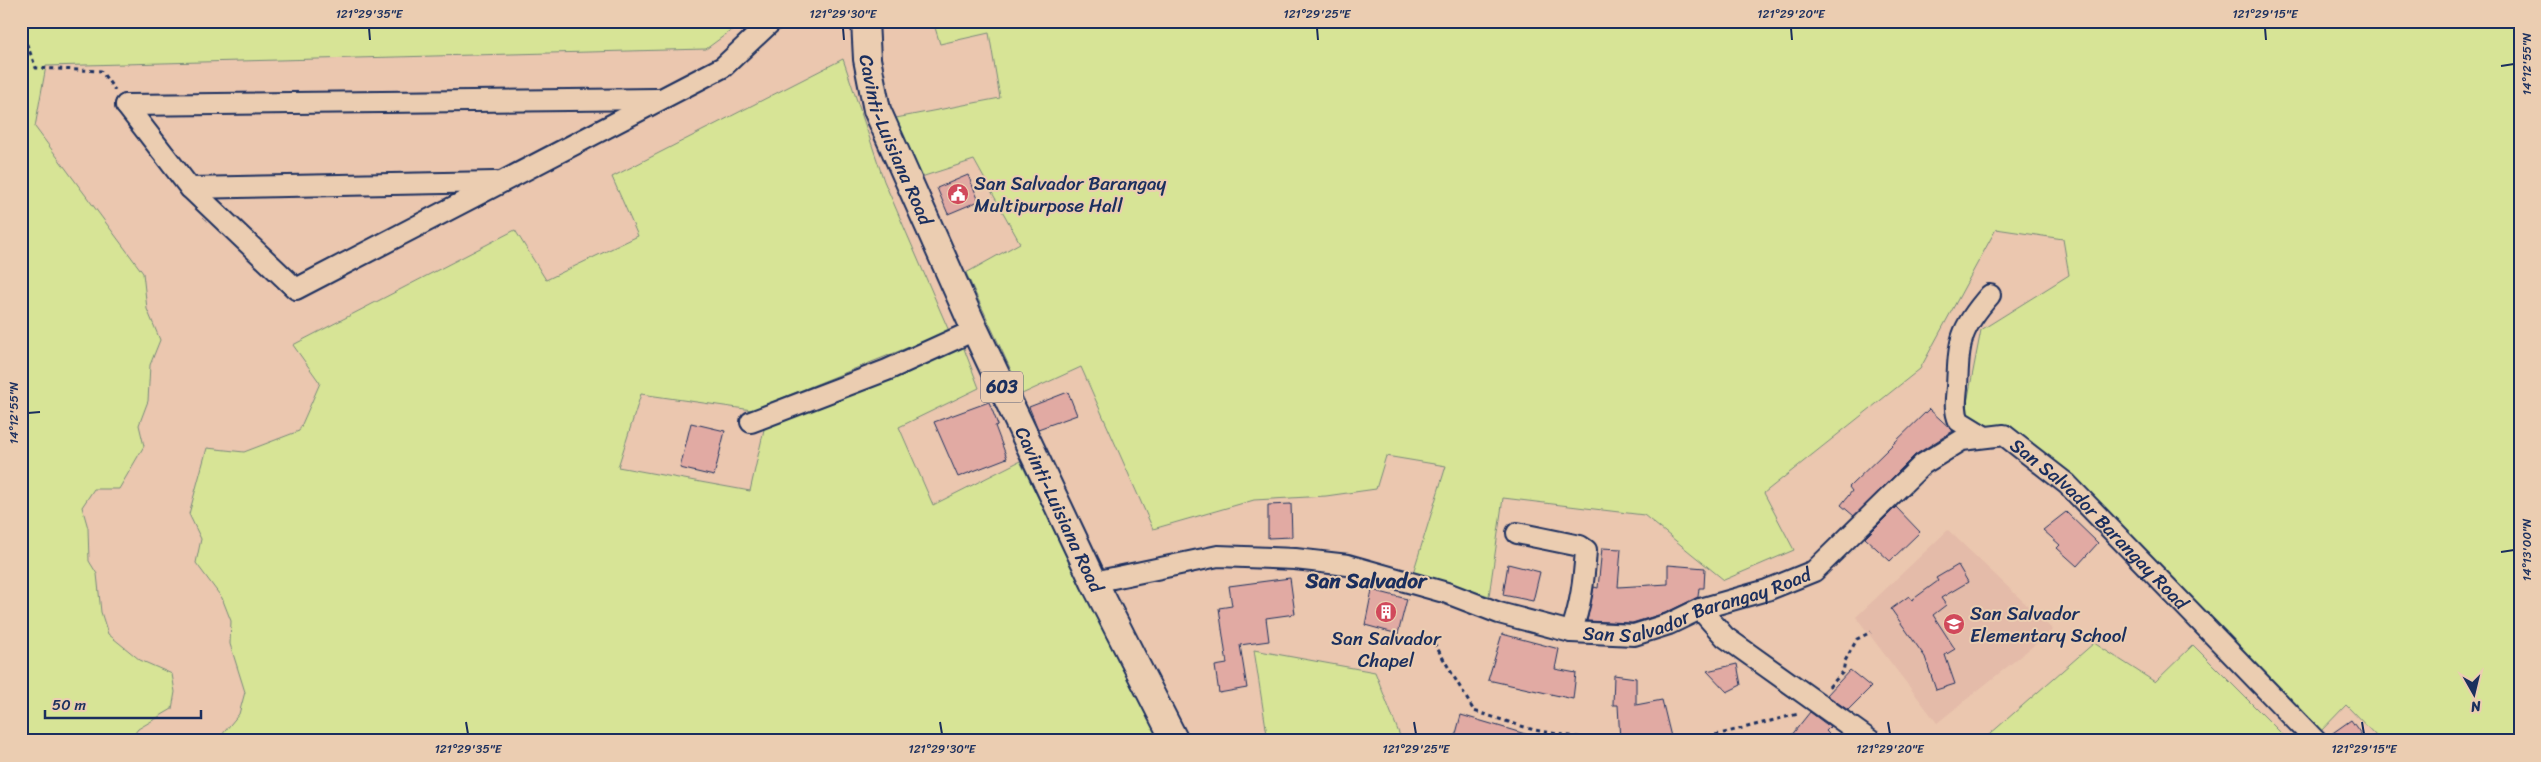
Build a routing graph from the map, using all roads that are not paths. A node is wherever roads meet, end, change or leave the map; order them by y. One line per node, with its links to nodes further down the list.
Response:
1 (772, 21): 3 (street)
2 (865, 21): 7 (main road, Cavinti-Luisiana Road / 603)
3 (663, 99): 4 (street); 5 (street)
4 (500, 182): 5 (street); 5 (street)
5 (190, 188)
6 (1990, 295): 9 (street)
7 (975, 330): 8 (street); 11 (main road, Cavinti-Luisiana Road / 603)
8 (751, 422)
9 (1985, 437): 12 (street, San Salvador Barangay Road); 16 (street, San Salvador Barangay Road)
10 (1517, 533): 13 (street)
11 (1094, 582): 13 (street, San Salvador Barangay Road); 14 (main road, Cavinti-Luisiana Road / 603)
12 (1700, 609): 13 (street, San Salvador Barangay Road); 15 (street)
13 (1571, 632)
14 (1175, 741)
15 (1871, 741)
16 (2316, 741)

